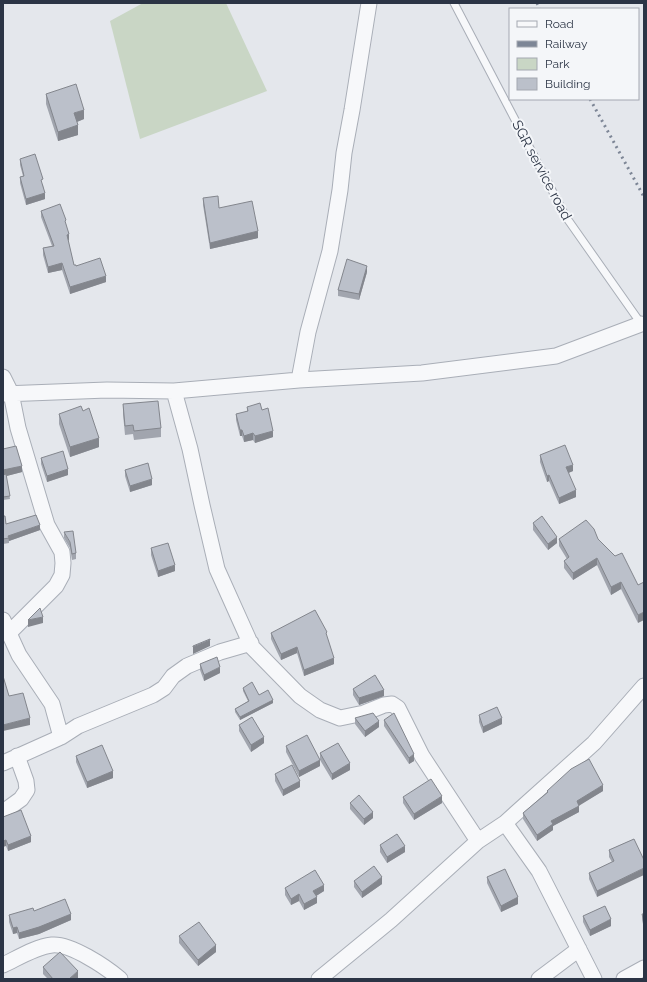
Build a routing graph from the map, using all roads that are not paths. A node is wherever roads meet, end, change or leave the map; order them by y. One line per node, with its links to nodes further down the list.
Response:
1 (369, 3): 5 (street)
2 (454, 3): 3 (lane, SGR service road)
3 (643, 326): 5 (street)
4 (3, 377): 7 (street)
5 (299, 380): 6 (street)
6 (174, 390): 7 (street); 9 (street)
7 (7, 394): 8 (street)
8 (6, 627): 11 (street)
9 (250, 643): 11 (street); 16 (street)
10 (644, 686): 15 (street)
11 (61, 737): 12 (street)
12 (17, 756): 13 (street); 14 (street)
13 (3, 763)
14 (3, 812)
15 (505, 823): 16 (street); 17 (street)
16 (478, 841): 21 (street)
17 (579, 949): 22 (street); 23 (street)
18 (3, 965): 20 (street)
19 (644, 968): 24 (street)
20 (120, 979)
21 (319, 979)
22 (539, 979)
23 (594, 979)
24 (624, 979)

